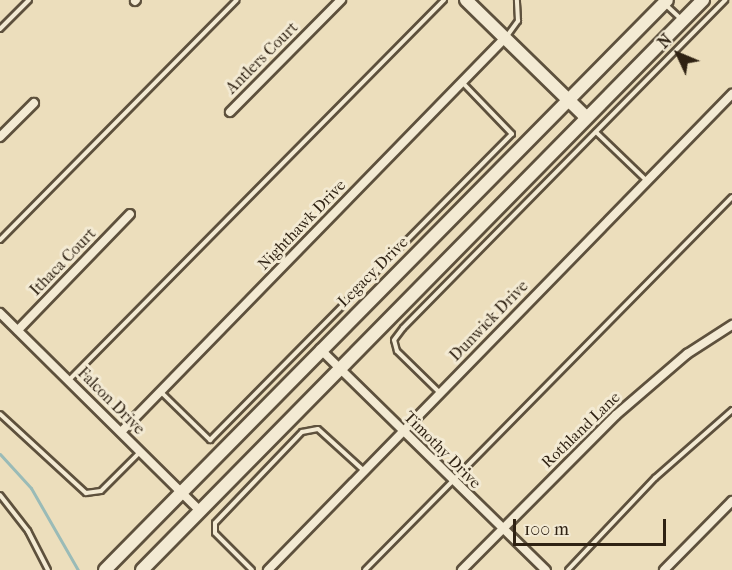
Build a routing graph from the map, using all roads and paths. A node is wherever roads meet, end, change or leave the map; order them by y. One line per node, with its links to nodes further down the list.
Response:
1 (29, 0): 11 (lane)
2 (237, 0): 24 (lane)
3 (341, 0): 17 (street, Antlers Court)
4 (444, 0): 30 (lane)
5 (466, 0): 12 (main road)
6 (517, 0): 12 (lane)
7 (703, 0): 10 (main road)
8 (725, 0): 19 (lane)
9 (664, 1): 10 (lane); 15 (main road, Legacy Drive)
10 (683, 21): 18 (main road)
11 (0, 29)
12 (505, 38): 13 (street, Nighthawk Drive); 15 (main road)
13 (462, 82): 31 (street, Nighthawk Drive); 31 (lane)
14 (732, 94): 21 (street, Dunwick Drive)
15 (568, 99): 18 (main road); 28 (main road, Legacy Drive)
16 (34, 103): 20 (street)
17 (230, 112)
18 (586, 117): 29 (main road)
19 (596, 132): 21 (lane); 32 (lane)
20 (0, 137)
21 (647, 181): 32 (street, Dunwick Drive)
22 (732, 197): 39 (lane)
23 (130, 214): 27 (street, Ithaca Court)
24 (0, 240)
25 (0, 313): 27 (street, Falcon Drive)
26 (732, 325): 44 (street, Rothland Lane)
27 (18, 330): 30 (street, Falcon Drive)
28 (320, 349): 29 (street, Timothy Drive); 40 (main road, Legacy Drive)
29 (339, 368): 35 (street, Timothy Drive); 43 (main road)
30 (69, 381): 36 (street, Falcon Drive)
31 (161, 391): 36 (street, Nighthawk Drive)
32 (440, 393): 35 (street, Dunwick Drive)
33 (732, 410): 53 (lane)
34 (0, 414): 37 (lane)
35 (402, 431): 38 (street, Dunwick Drive); 39 (street, Timothy Drive)
36 (121, 432): 37 (street, Falcon Drive)
37 (141, 452): 40 (street, Falcon Drive)
38 (364, 470): 48 (lane); 49 (street, Dunwick Drive)
39 (452, 480): 44 (street, Timothy Drive); 50 (lane)
40 (182, 492): 43 (street, Falcon Drive); 46 (main road, Legacy Drive)
41 (0, 495): 45 (lane)
42 (732, 501): 54 (street)
43 (200, 511): 47 (main road)
44 (501, 529): 51 (street, Rothland Lane); 52 (street, Timothy Drive)
45 (48, 570)
46 (105, 570)
47 (142, 570)
48 (252, 570)
49 (268, 570)
50 (365, 570)
51 (462, 570)
52 (546, 570)
53 (568, 570)
54 (664, 570)

